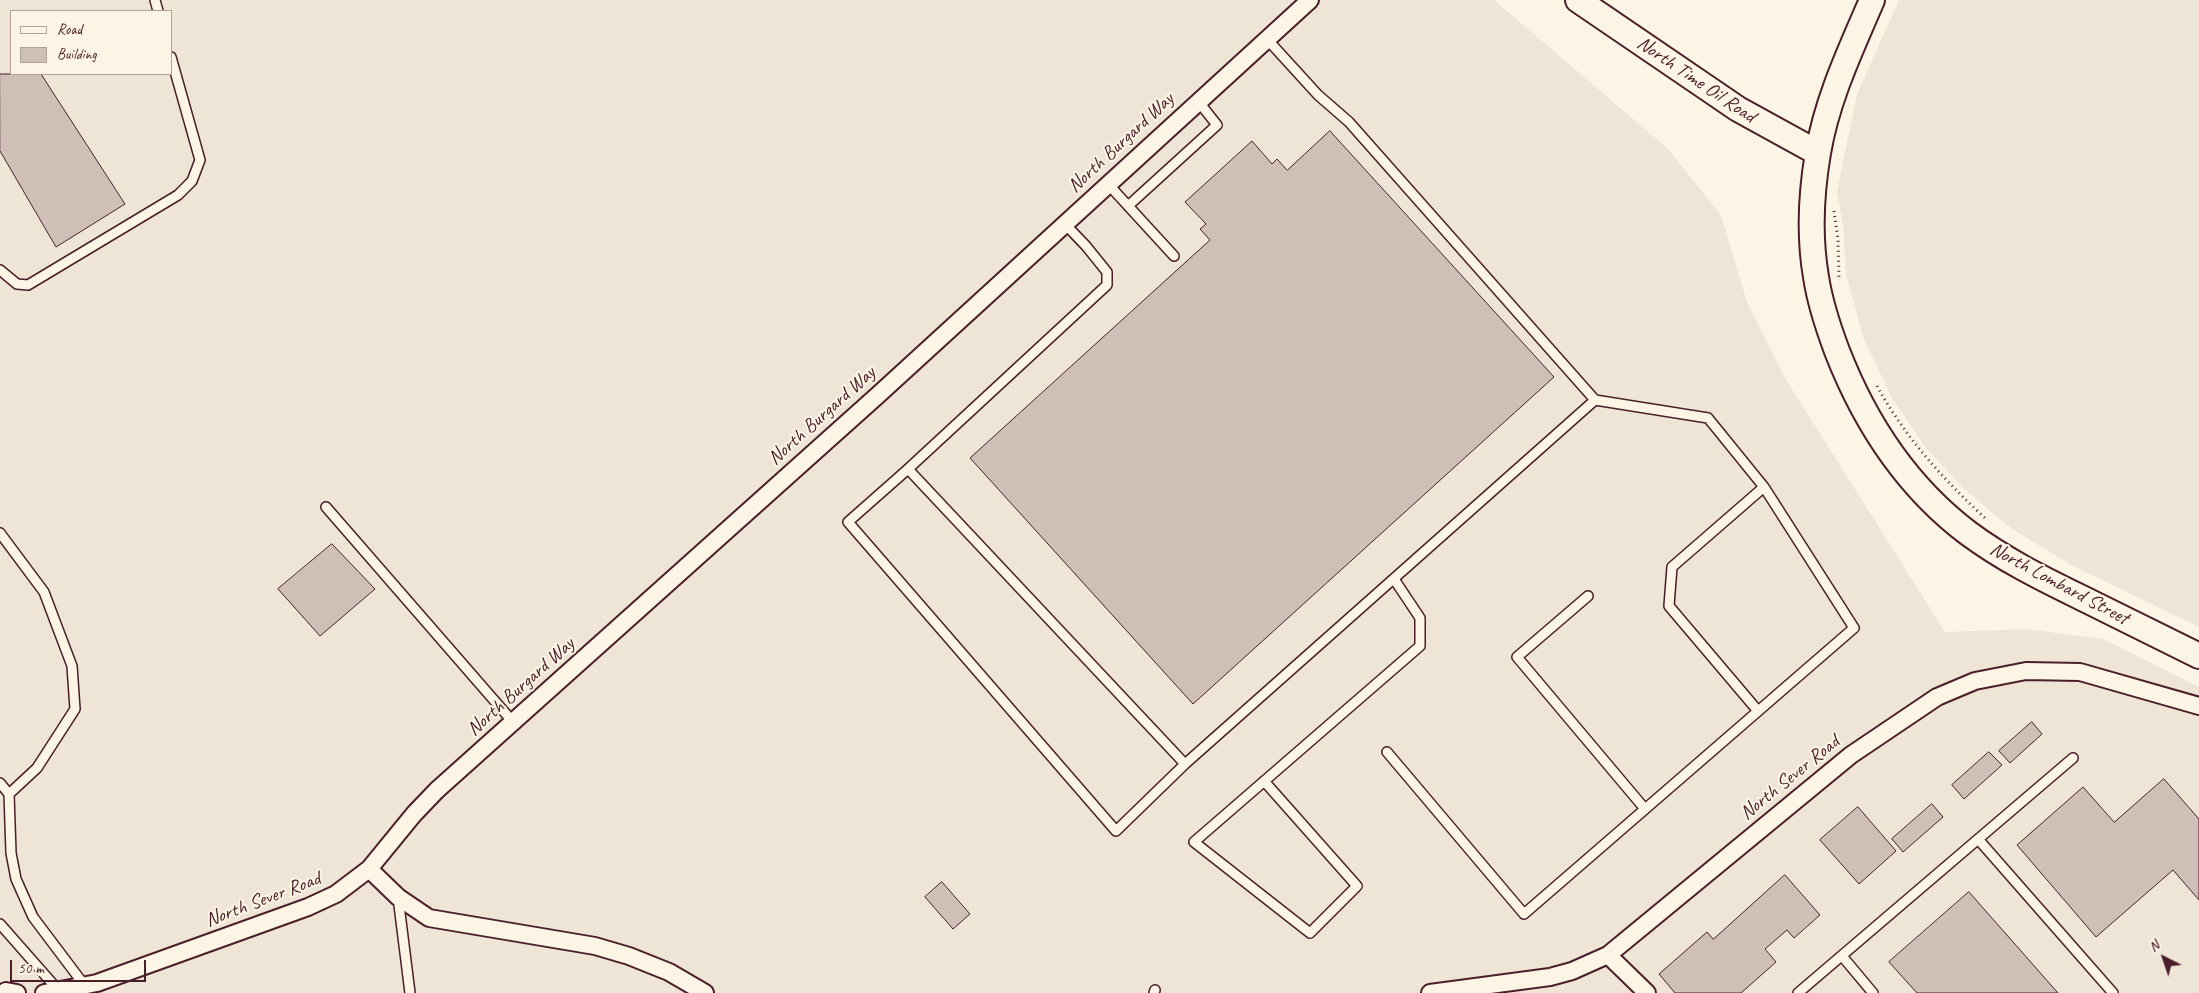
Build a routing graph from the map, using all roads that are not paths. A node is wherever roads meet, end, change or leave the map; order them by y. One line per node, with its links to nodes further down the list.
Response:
1 (1310, 0): 4 (street, North Burgard Way)
2 (1578, 0): 7 (main road, North Time Oil Road)
3 (1872, 0): 7 (main road, North Lombard Street)
4 (1266, 38): 6 (street, North Burgard Way); 13 (lane)
5 (172, 61): 12 (lane)
6 (1198, 101): 8 (street, North Burgard Way); 9 (lane)
7 (1818, 153): 20 (main road, North Lombard Street)
8 (1108, 184): 9 (lane); 10 (street, North Burgard Way)
9 (1128, 206): 11 (lane)
10 (1065, 224): 14 (lane); 23 (street, North Burgard Way)
11 (1174, 256)
12 (0, 270)
13 (1595, 400): 15 (lane); 18 (lane)
14 (908, 469): 26 (lane); 26 (lane)
15 (1764, 486): 22 (lane); 22 (lane)
16 (326, 507): 23 (lane)
17 (0, 533): 29 (lane)
18 (1394, 579): 26 (lane); 27 (lane)
19 (1588, 596): 30 (lane)
20 (2199, 656)
21 (2199, 706): 35 (street, North Sever Road)
22 (1758, 711): 30 (lane)
23 (513, 722): 32 (street, North Burgard Way)
24 (1387, 752): 30 (lane)
25 (2073, 758): 31 (lane)
26 (1186, 764)
27 (1264, 781): 27 (lane)
28 (0, 783): 29 (lane)
29 (9, 794): 37 (lane)
30 (1645, 809)
31 (1978, 839): 36 (lane); 47 (lane)
32 (370, 869): 33 (street); 37 (street, North Sever Road)
33 (398, 897): 41 (lane); 42 (street)
34 (0, 924): 38 (lane)
35 (1608, 955): 43 (street, North Sever Road); 44 (street)
36 (1842, 956): 45 (lane); 46 (lane)
37 (93, 987): 38 (street, North Sever Road)
38 (51, 992)
39 (3, 993): 40 (street)
40 (17, 993)
41 (410, 993)
42 (705, 993)
43 (1430, 993)
44 (1647, 993)
45 (1798, 993)
46 (1873, 993)
47 (2113, 993)

